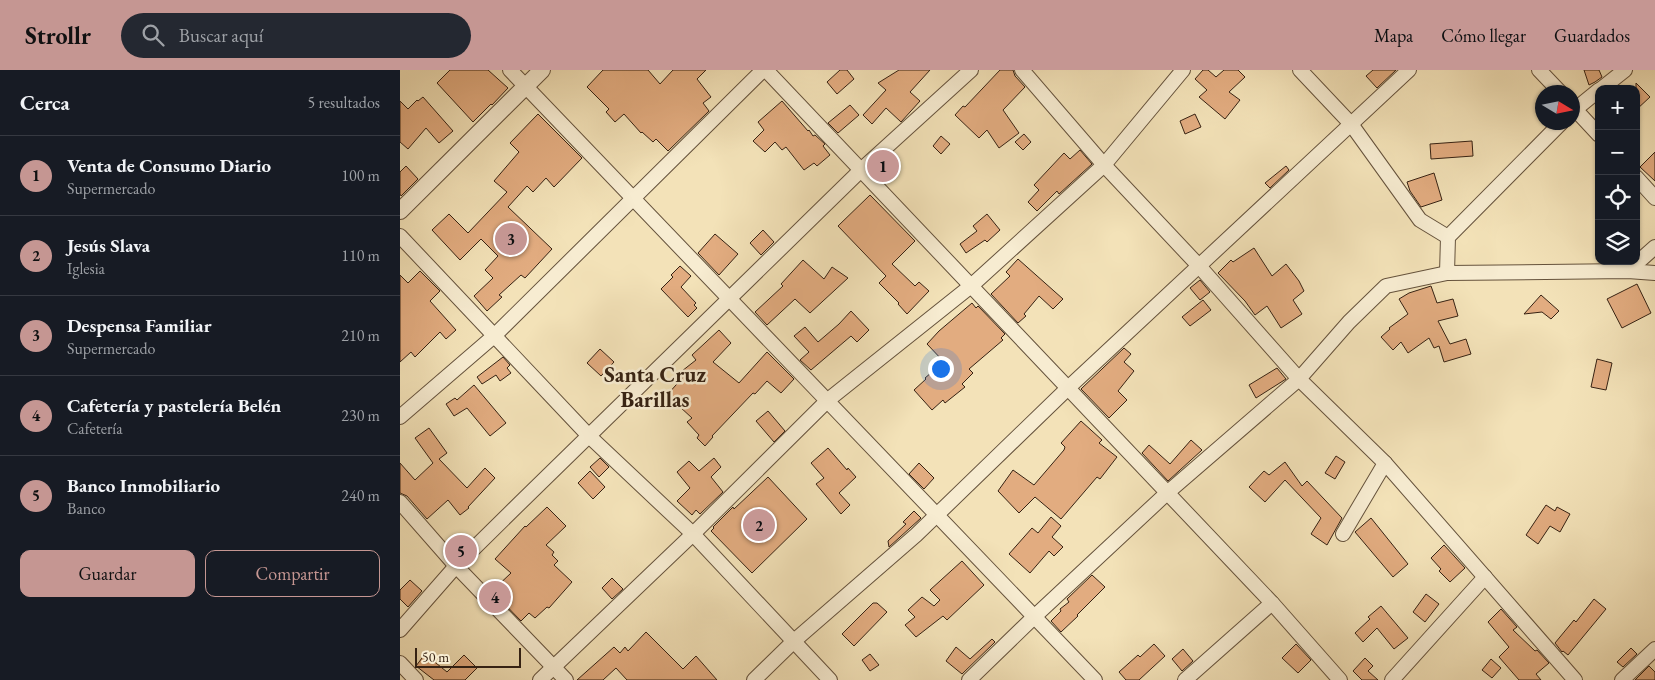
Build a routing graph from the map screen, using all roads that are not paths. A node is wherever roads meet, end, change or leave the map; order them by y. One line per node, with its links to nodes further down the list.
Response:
1 (510, 70): 13 (street)
2 (542, 70): 13 (street)
3 (765, 70): 21 (street); 24 (street)
4 (971, 70): 21 (street)
5 (1022, 70): 20 (street)
6 (1183, 70): 20 (street)
7 (1300, 70): 17 (street)
8 (1410, 70): 17 (street)
9 (1538, 70): 11 (street)
10 (1625, 70): 12 (street)
11 (1553, 85)
12 (1606, 85)
13 (525, 86): 24 (street); 25 (street)
14 (1595, 94): 15 (street)
15 (1580, 104)
16 (1580, 116): 19 (street)
17 (1351, 124): 27 (street); 29 (street)
18 (1554, 130): 27 (street)
19 (1595, 131)
20 (1104, 165): 29 (street); 33 (street)
21 (861, 170): 33 (street); 34 (street)
22 (1640, 181): 23 (street)
23 (1655, 198)
24 (632, 199): 34 (street); 35 (street)
25 (400, 211)
26 (400, 236): 35 (street)
27 (1448, 237): 31 (street)
28 (1655, 247): 30 (street)
29 (1199, 266): 36 (street); 37 (street)
30 (1628, 271): 31 (street); 32 (street)
31 (1447, 273): 36 (street)
32 (1655, 273)
33 (971, 286): 37 (street); 38 (street)
34 (729, 299): 38 (street); 40 (street)
35 (494, 336): 39 (street); 40 (street)
36 (1299, 379): 41 (street); 42 (street)
37 (1068, 388): 42 (street); 44 (street)
38 (828, 400): 44 (street); 45 (street)
39 (400, 417)
40 (589, 436): 45 (street); 47 (street)
41 (1385, 463): 46 (street); 48 (street)
42 (1167, 493): 49 (street); 50 (street)
43 (400, 502): 47 (street)
44 (936, 515): 50 (street); 52 (street)
45 (692, 534): 52 (street); 55 (street)
46 (1343, 534)
47 (456, 566): 51 (street); 55 (street)
48 (1485, 578): 65 (street); 66 (street)
49 (1272, 603): 63 (street); 64 (street)
50 (1034, 616): 61 (street); 62 (street)
51 (400, 630)
52 (794, 641): 59 (street); 60 (street)
53 (1655, 650): 67 (street)
54 (400, 663): 56 (street)
55 (554, 667): 57 (street); 58 (street)
56 (416, 680)
57 (540, 680)
58 (566, 680)
59 (754, 680)
60 (830, 680)
61 (969, 680)
62 (1095, 680)
63 (1185, 680)
64 (1340, 680)
65 (1392, 680)
66 (1575, 680)
67 (1622, 680)

